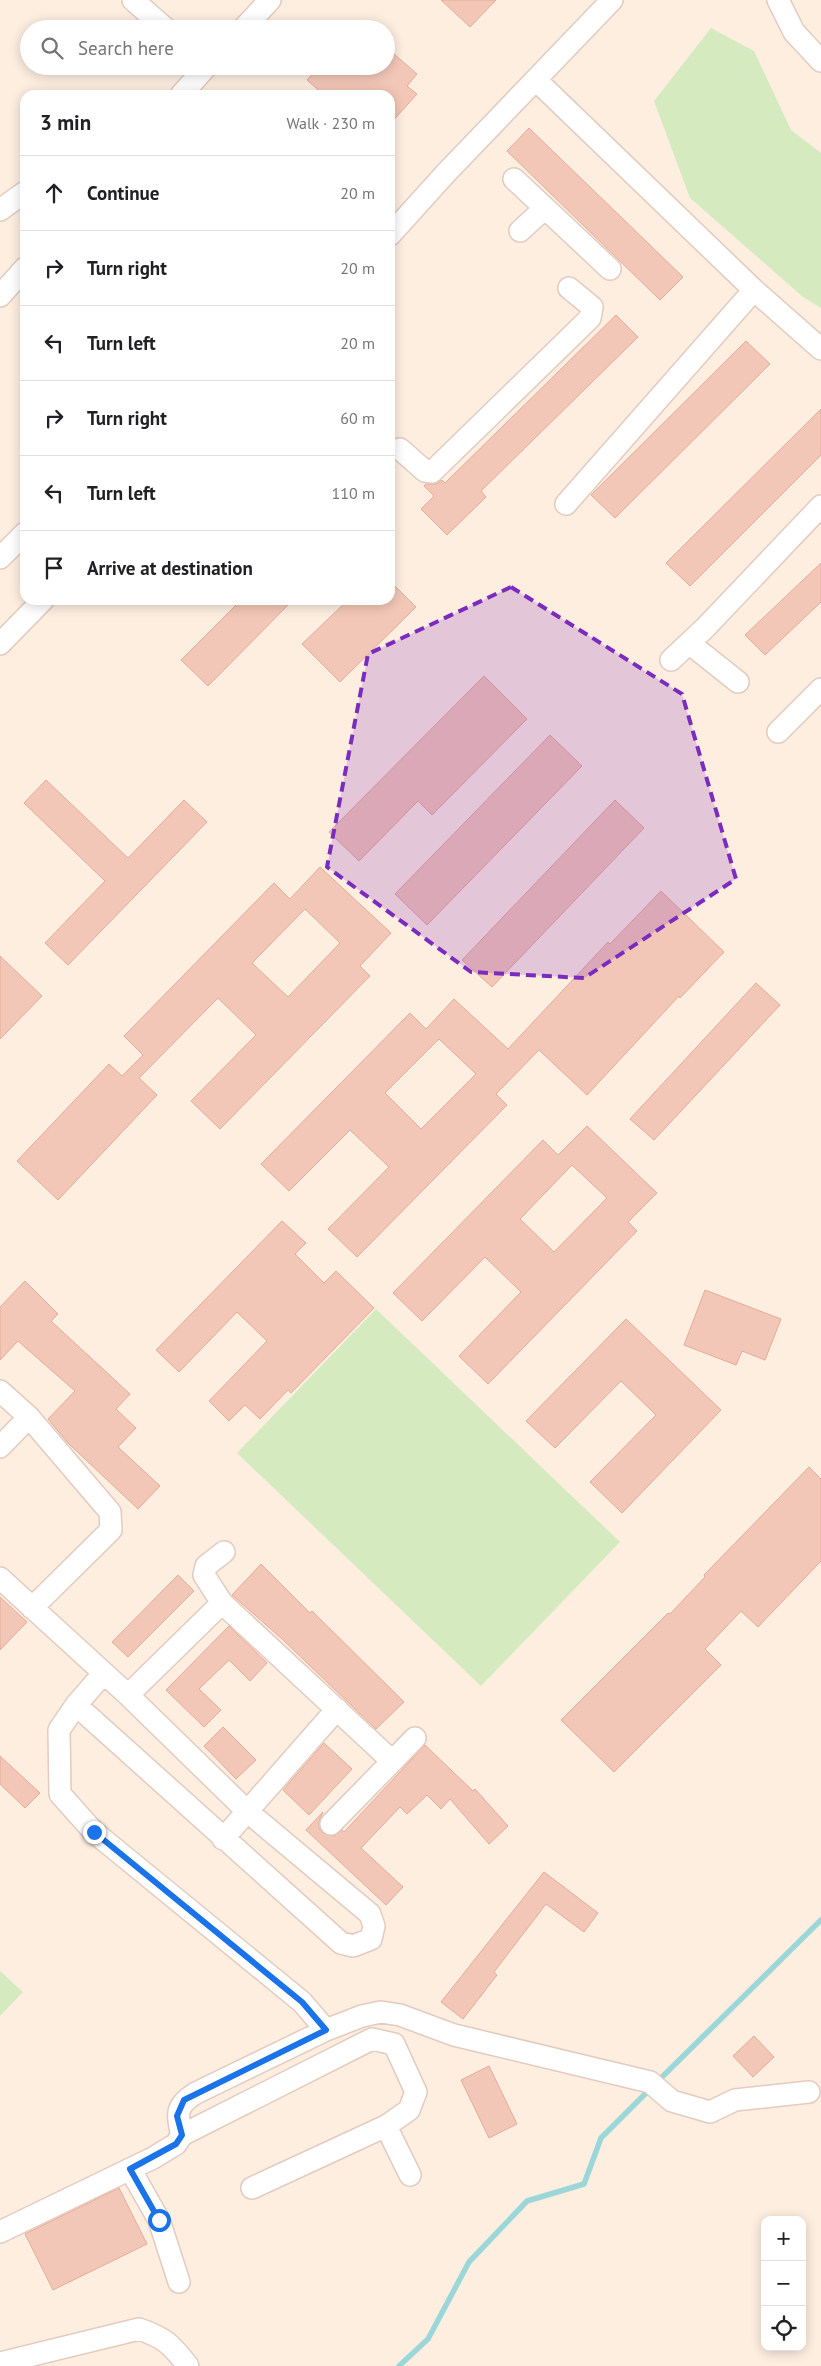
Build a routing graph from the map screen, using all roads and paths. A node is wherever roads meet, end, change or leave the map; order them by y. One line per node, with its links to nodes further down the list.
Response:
1 (133, 0): 5 (lane)
2 (270, 0): 6 (lane)
3 (612, 0): 9 (lane)
4 (778, 0): 7 (lane)
5 (156, 20)
6 (251, 20)
7 (821, 61)
8 (199, 75): 10 (lane)
9 (536, 80): 15 (lane); 20 (lane)
10 (185, 90)
11 (514, 179): 13 (lane)
12 (20, 196): 14 (lane)
13 (545, 208): 16 (lane); 17 (lane)
14 (0, 210)
15 (395, 229)
16 (520, 231)
17 (610, 269)
18 (20, 274): 21 (lane)
19 (569, 288): 23 (lane)
20 (754, 290): 22 (lane); 24 (lane)
21 (0, 296)
22 (821, 349)
23 (400, 449)
24 (566, 504)
25 (821, 506): 30 (lane)
26 (20, 538): 27 (lane)
27 (0, 558)
28 (37, 605): 29 (lane)
29 (3, 633)
30 (689, 644): 31 (lane); 32 (lane)
31 (671, 660)
32 (738, 682)
33 (821, 689): 34 (lane)
34 (778, 732)
35 (0, 1390): 36 (lane)
36 (29, 1417): 37 (lane); 41 (lane)
37 (0, 1447)
38 (224, 1552): 40 (lane)
39 (0, 1578): 41 (lane)
40 (222, 1603): 43 (lane); 45 (lane)
41 (32, 1608): 42 (lane)
42 (103, 1674): 43 (lane); 44 (lane)
43 (128, 1695): 48 (lane)
44 (76, 1705): 50 (lane); 51 (lane)
45 (337, 1709): 47 (lane); 48 (lane)
46 (415, 1738): 47 (lane)
47 (392, 1761): 49 (lane)
48 (248, 1812): 50 (lane); 50 (lane)
49 (331, 1824)
50 (223, 1839)
51 (326, 2030): 52 (lane); 54 (lane)
52 (809, 2092)
53 (386, 2126): 54 (lane); 56 (lane); 57 (lane)
54 (182, 2135): 55 (lane)
55 (130, 2169): 58 (lane); 59 (lane)
56 (410, 2175)
57 (252, 2188)
58 (0, 2232)
59 (179, 2282)
60 (0, 2363): 61 (lane)
61 (188, 2366)

